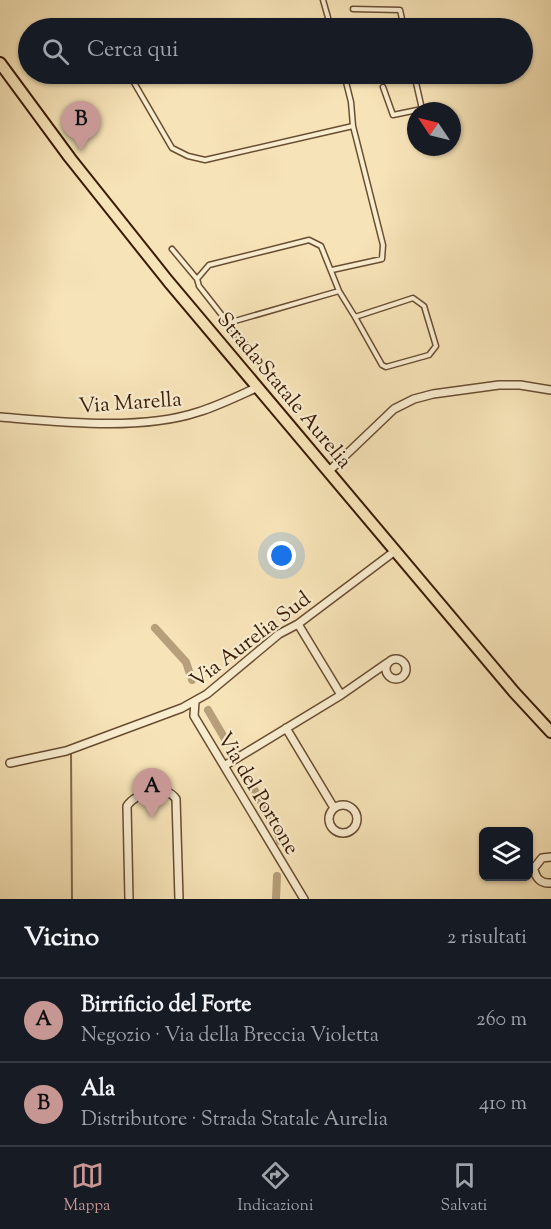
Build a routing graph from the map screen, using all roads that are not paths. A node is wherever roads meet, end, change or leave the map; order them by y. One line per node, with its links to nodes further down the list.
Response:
1 (323, 0): 3 (lane)
2 (353, 9): 4 (lane)
3 (328, 18)
4 (402, 18)
5 (0, 63): 18 (main road, Strada Statale Aurelia)
6 (135, 84): 10 (lane)
7 (346, 84): 10 (lane)
8 (416, 84): 9 (lane)
9 (383, 87)
10 (353, 126): 12 (lane)
11 (172, 249): 13 (lane)
12 (332, 270): 13 (lane); 14 (lane)
13 (197, 279): 16 (lane)
14 (339, 291): 15 (lane); 16 (lane)
15 (355, 317): 15 (lane)
16 (228, 323): 17 (lane)
17 (259, 361)
18 (258, 387): 20 (street, Via Marella); 21 (main road, Strada Statale Aurelia)
19 (551, 390): 21 (street)
20 (0, 417)
21 (328, 472): 22 (main road, Strada Statale Aurelia)
22 (395, 551): 23 (street, Via Aurelia Sud); 28 (main road, Strada Statale Aurelia)
23 (298, 624): 25 (street); 26 (street, Via Aurelia Sud)
24 (387, 663): 25 (street)
25 (341, 695): 27 (street)
26 (195, 701): 29 (street, Via Aurelia Sud); 30 (street, Via del Portone)
27 (286, 728): 30 (street); 31 (street)
28 (551, 732)
29 (10, 763)
30 (224, 766): 36 (street, Via del Portone)
31 (334, 808): 31 (street)
32 (551, 857): 33 (street)
33 (551, 883)
34 (129, 899): 35 (street)
35 (179, 899)
36 (304, 899)

